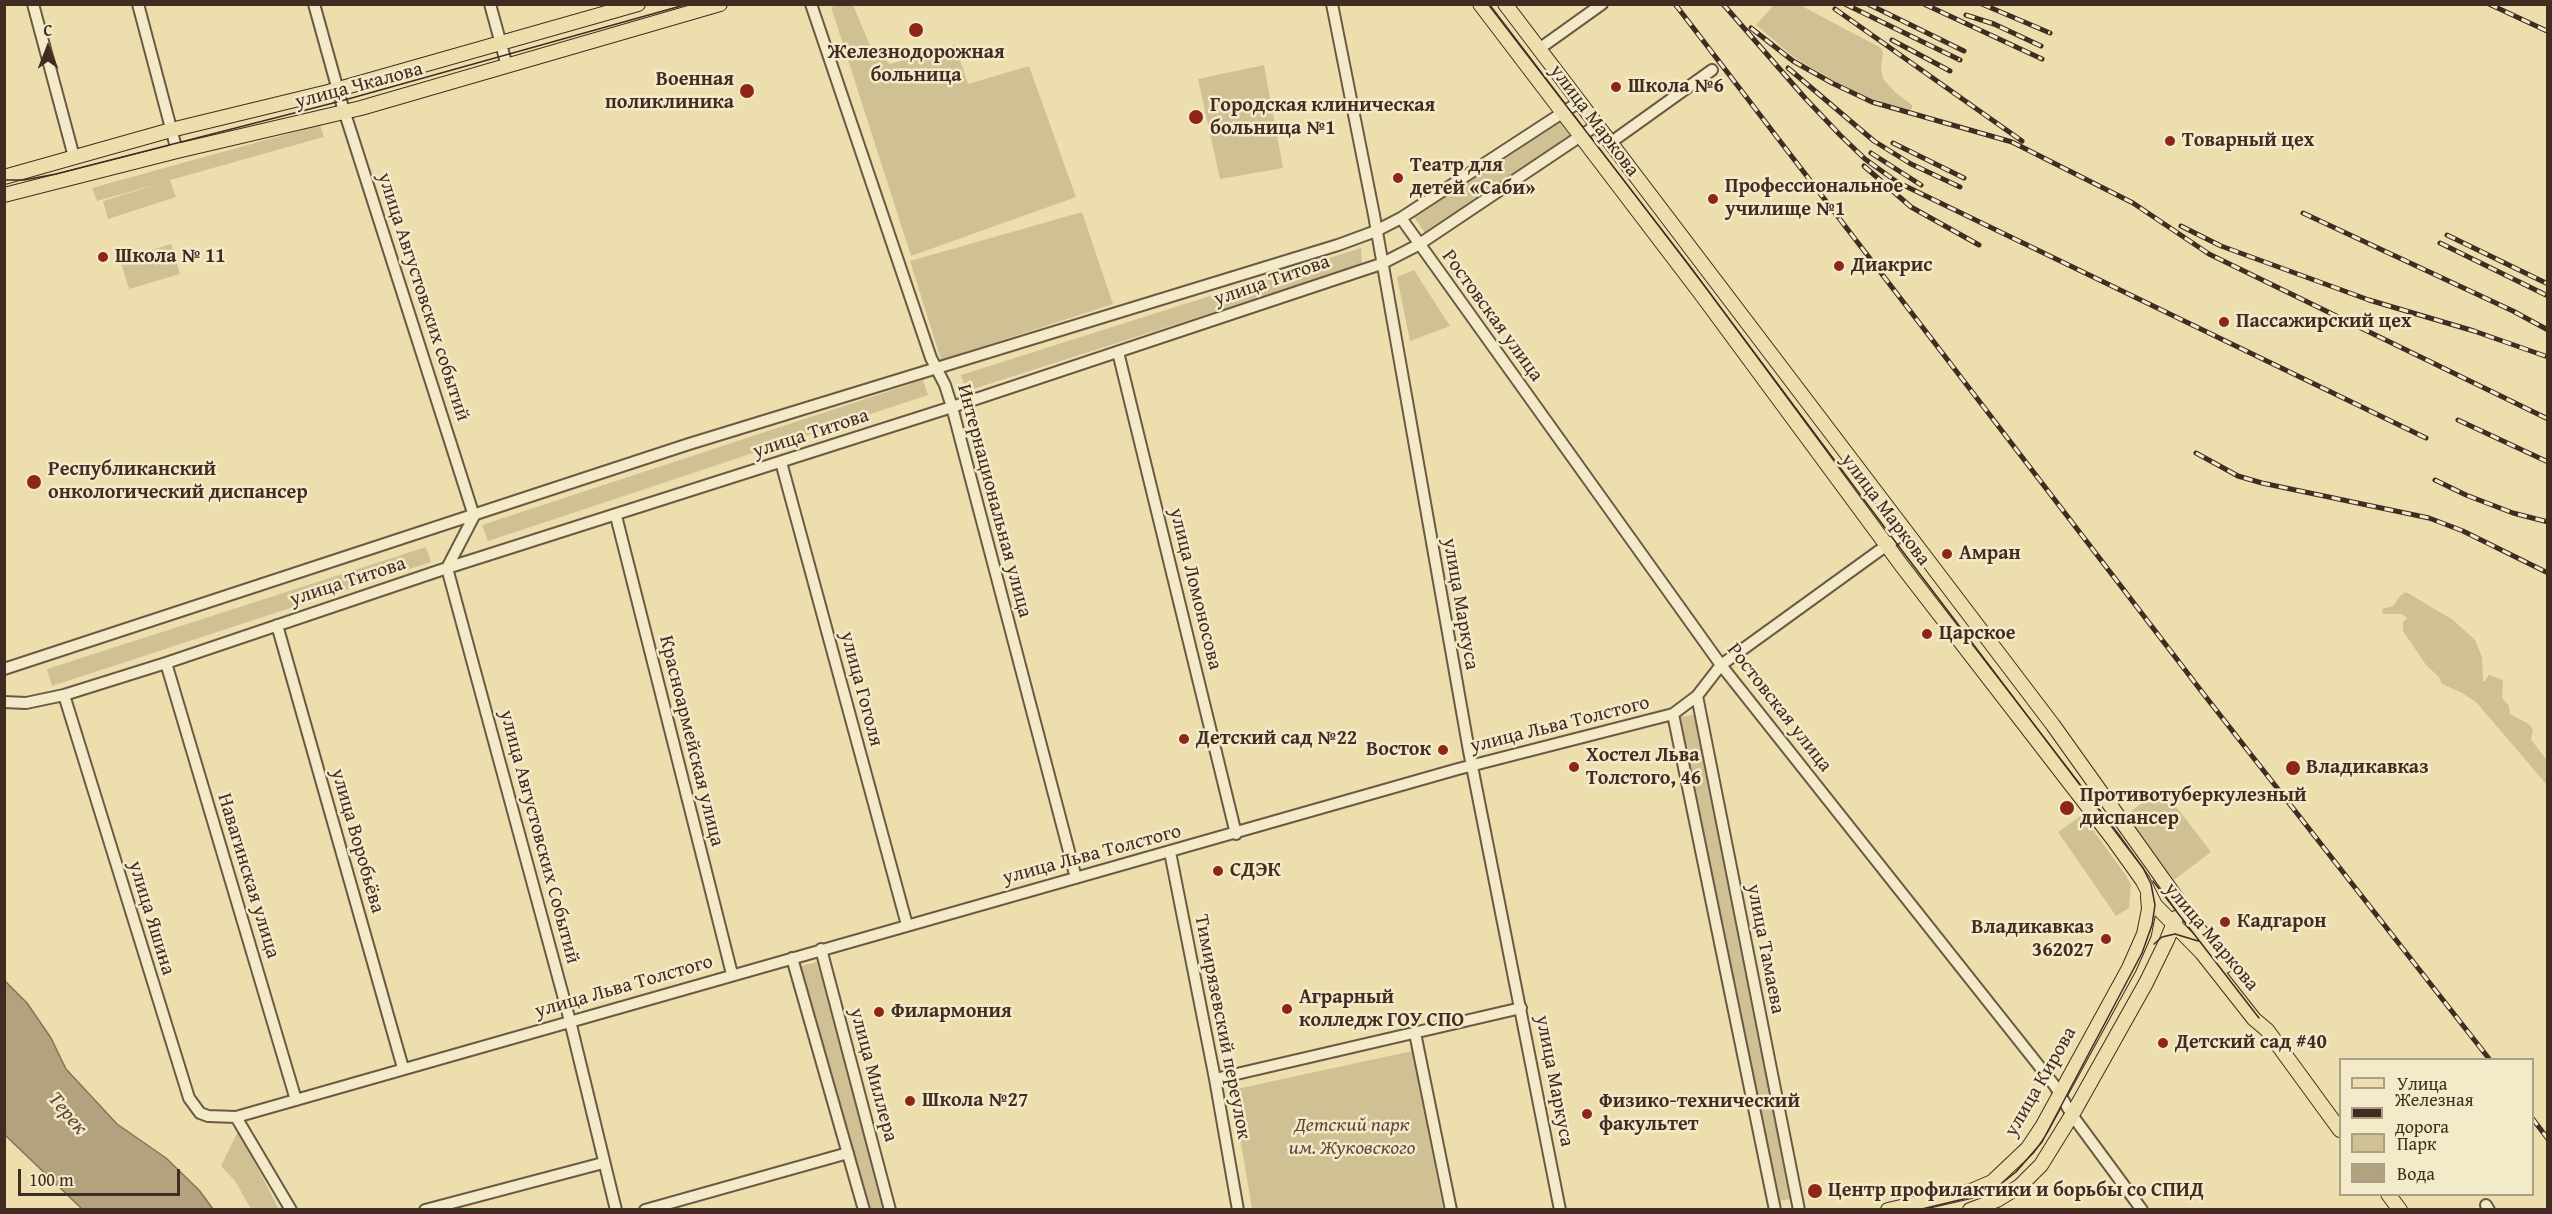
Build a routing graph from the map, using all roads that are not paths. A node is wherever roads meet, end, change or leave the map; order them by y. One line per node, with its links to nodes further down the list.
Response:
1 (33, 4): 25 (street)
2 (138, 4): 21 (street)
3 (314, 4): 16 (street)
4 (490, 4): 12 (street)
5 (638, 4): 12 (main road, улица Чкалова)
6 (720, 4): 14 (main road, улица Чкалова)
7 (811, 4): 33 (street, Интернациональная улица)
8 (1332, 4): 29 (street, улица Маркуса)
9 (1479, 4): 19 (main road, улица Маркова)
10 (1505, 4): 13 (main road, улица Маркова)
11 (1602, 4): 13 (street)
12 (500, 44): 14 (street); 16 (main road, улица Чкалова)
13 (1539, 49): 17 (main road, улица Маркова)
14 (507, 66): 18 (main road, улица Чкалова)
15 (1712, 70): 23 (street)
16 (338, 89): 18 (street, улица Августовских событий); 21 (main road, улица Чкалова)
17 (1579, 102): 19 (street, улица Титова); 20 (main road, улица Маркова)
18 (344, 112): 24 (main road, улица Чкалова); 36 (street, улица Августовских событий)
19 (1564, 112): 22 (main road, улица Маркова); 28 (street, улица Титова)
20 (1597, 125): 22 (street, улица Титова); 23 (main road, улица Маркова)
21 (171, 130): 24 (street); 25 (main road, улица Чкалова)
22 (1581, 136): 30 (street, улица Титова); 39 (main road, улица Маркова)
23 (1610, 143): 38 (main road, улица Маркова)
24 (177, 151): 27 (main road, улица Чкалова)
25 (74, 157): 26 (main road, улица Чкалова)
26 (4, 177)
27 (4, 195)
28 (1401, 218): 29 (street, улица Титова); 30 (street, Ростовская улица)
29 (1376, 231): 31 (street, улица Маркуса); 33 (street, улица Титова)
30 (1418, 245): 31 (street, улица Титова); 43 (street, Ростовская улица)
31 (1381, 264): 32 (street, улица Титова); 49 (street, улица Маркуса)
32 (1118, 352): 34 (street, улица Титова); 50 (street, улица Ломоносова)
33 (936, 369): 34 (street, Интернациональная улица); 36 (street, улица Титова)
34 (952, 408): 35 (street, улица Титова); 52 (street, Интернациональная улица)
35 (781, 462): 37 (street, улица Титова); 56 (street, улица Гоголя)
36 (474, 516): 40 (street); 44 (street, улица Титова)
37 (616, 516): 40 (street, улица Титова); 61 (street, Красноармейская улица)
38 (1905, 532): 39 (street, улица Льва Толстого); 54 (main road, улица Маркова)
39 (1887, 546): 43 (street, улица Льва Толстого); 53 (main road, улица Маркова)
40 (447, 568): 41 (street, улица Титова); 63 (street, улица Августовских Событий)
41 (276, 625): 42 (street, улица Титова); 66 (street, улица Воробьёва)
42 (166, 663): 45 (street, улица Титова); 69 (street, Навагинская улица)
43 (1721, 665): 46 (street, улица Льва Толстого); 68 (street, Ростовская улица)
44 (4, 669)
45 (64, 695): 47 (street, улица Титова); 71 (street, улица Яшина)
46 (1697, 696): 48 (street, улица Льва Толстого); 87 (street, улица Тамаева)
47 (4, 702)
48 (1673, 714): 49 (street, улица Льва Толстого); 86 (street)
49 (1472, 765): 50 (street, улица Льва Толстого); 62 (street, улица Маркуса)
50 (1236, 834): 51 (street, улица Льва Толстого)
51 (1170, 852): 52 (street, улица Льва Толстого); 67 (street, Тимирязевский переулок)
52 (1076, 878): 56 (street, улица Льва Толстого)
53 (2148, 894): 55 (main road, улица Маркова); 68 (main road, улица Кирова)
54 (2177, 901): 55 (main road); 64 (main road, улица Маркова)
55 (2174, 924): 58 (main road, улица Маркова); 59 (main road)
56 (907, 925): 57 (street, улица Льва Толстого)
57 (821, 949): 60 (street, улица Льва Толстого); 82 (street, улица Миллера)
58 (2202, 953): 59 (main road); 64 (main road, улица Маркова)
59 (2159, 957): 70 (main road)
60 (792, 958): 61 (street, улица Льва Толстого); 73 (street)
61 (732, 974): 63 (street, улица Льва Толстого)
62 (1521, 1008): 65 (street); 85 (street, улица Маркуса)
63 (570, 1021): 66 (street, улица Льва Толстого); 74 (street, улица Августовских Событий)
64 (2267, 1030): 72 (main road, улица Маркова)
65 (1414, 1033): 67 (street); 84 (street)
66 (404, 1068): 69 (street, улица Льва Толстого)
67 (1215, 1079): 83 (street, Тимирязевский переулок)
68 (2060, 1093): 70 (street, Ростовская улица); 88 (main road, улица Кирова)
69 (296, 1100): 71 (street, улица Льва Толстого)
70 (2072, 1115): 76 (main road); 90 (street, Ростовская улица)
71 (237, 1117): 77 (street)
72 (2339, 1129)
73 (848, 1153): 80 (street); 81 (street)
74 (603, 1163): 78 (street); 79 (street, улица Августовских Событий)
75 (2390, 1196): 91 (main road)
76 (1998, 1205): 89 (main road)
77 (291, 1209)
78 (425, 1209)
79 (616, 1209)
80 (645, 1209)
81 (864, 1209)
82 (890, 1209)
83 (1238, 1209)
84 (1451, 1209)
85 (1560, 1209)
86 (1775, 1209)
87 (1799, 1209)
88 (1888, 1209)
89 (1970, 1209)
90 (2142, 1209)
91 (2400, 1209)

